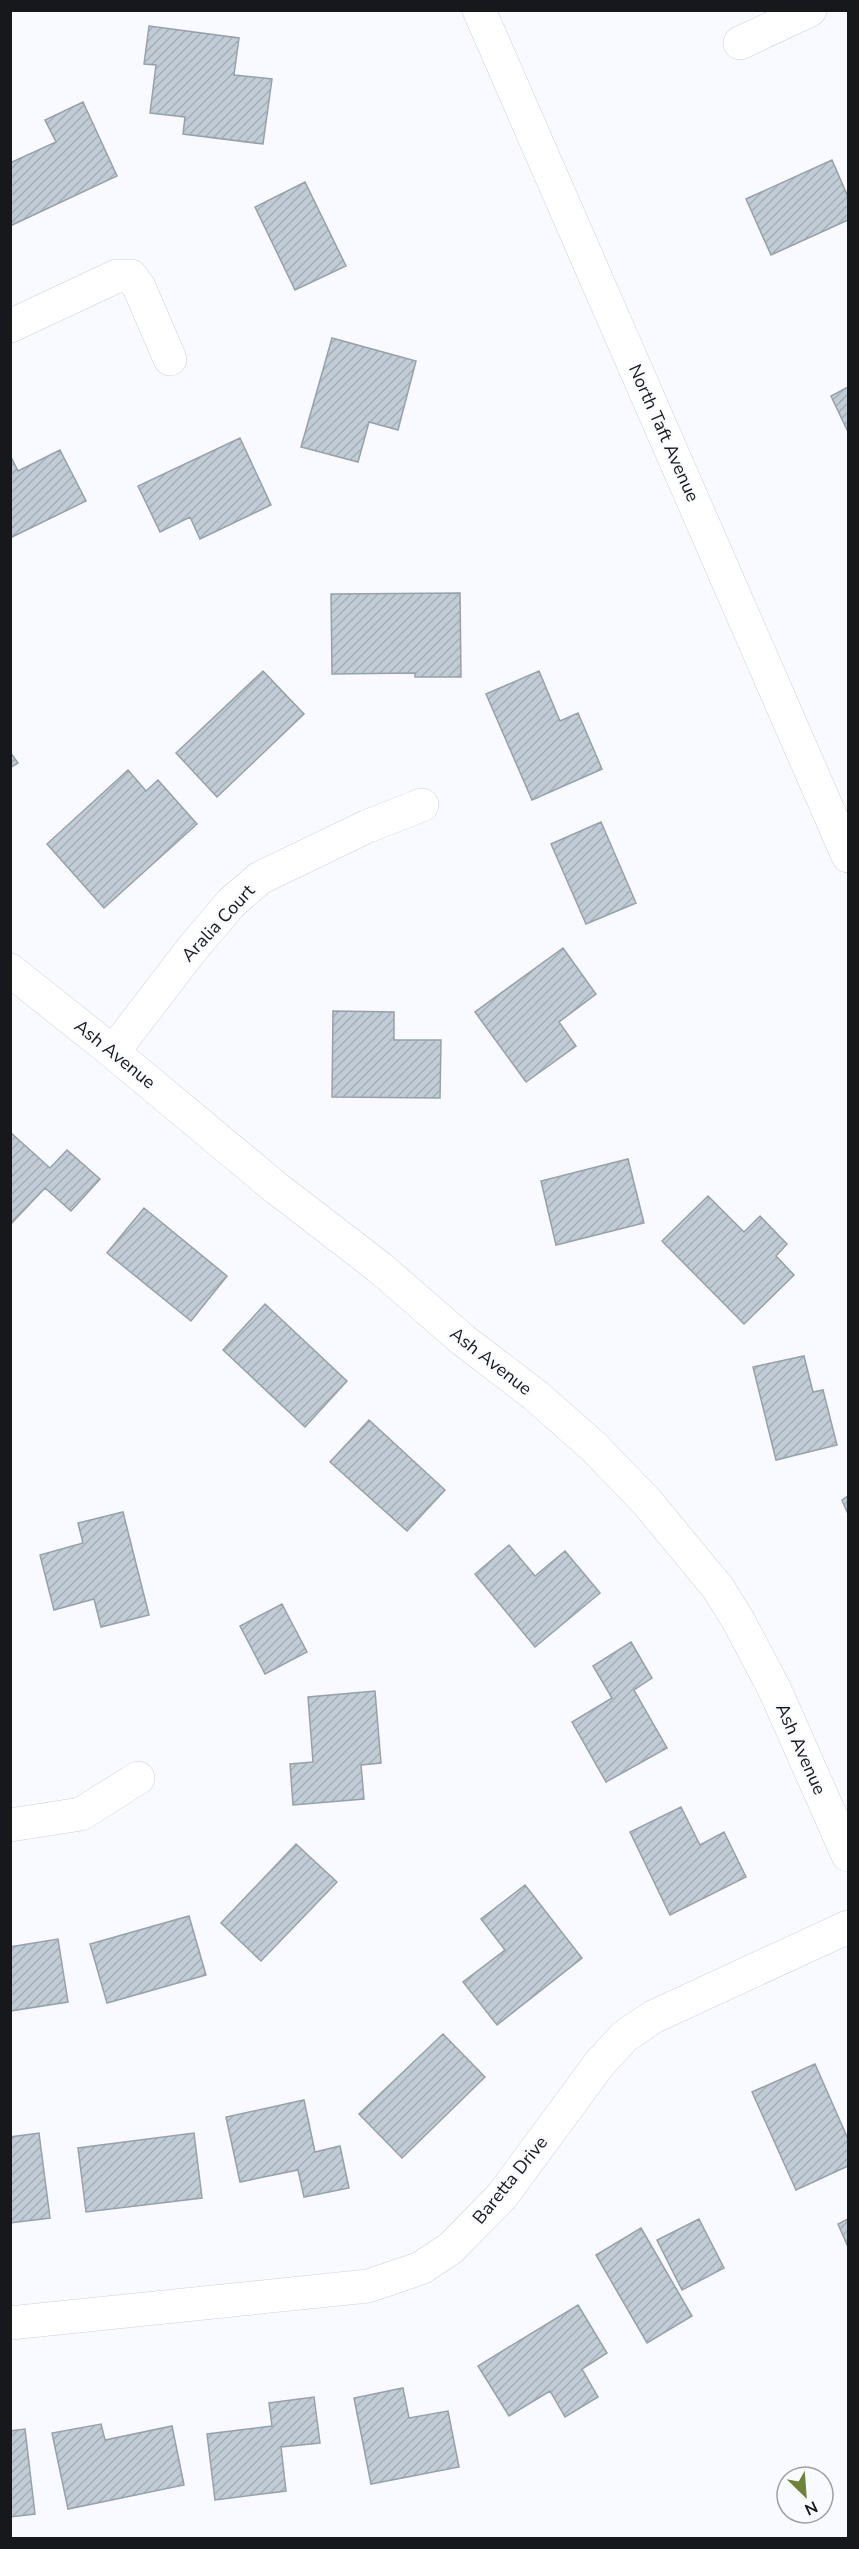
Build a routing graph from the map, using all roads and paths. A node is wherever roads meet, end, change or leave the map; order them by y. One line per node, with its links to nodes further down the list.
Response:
1 (479, 10): 7 (street, North Taft Avenue)
2 (810, 10): 3 (street)
3 (740, 44)
4 (10, 326): 5 (street)
5 (170, 359)
6 (422, 805): 9 (street, Aralia Court)
7 (849, 856)
8 (10, 970): 9 (street, Ash Avenue)
9 (113, 1052): 12 (street, Ash Avenue)
10 (138, 1778): 11 (street)
11 (10, 1826)
12 (849, 1855)
13 (849, 1927): 14 (street, Baretta Drive)
14 (10, 2323)

